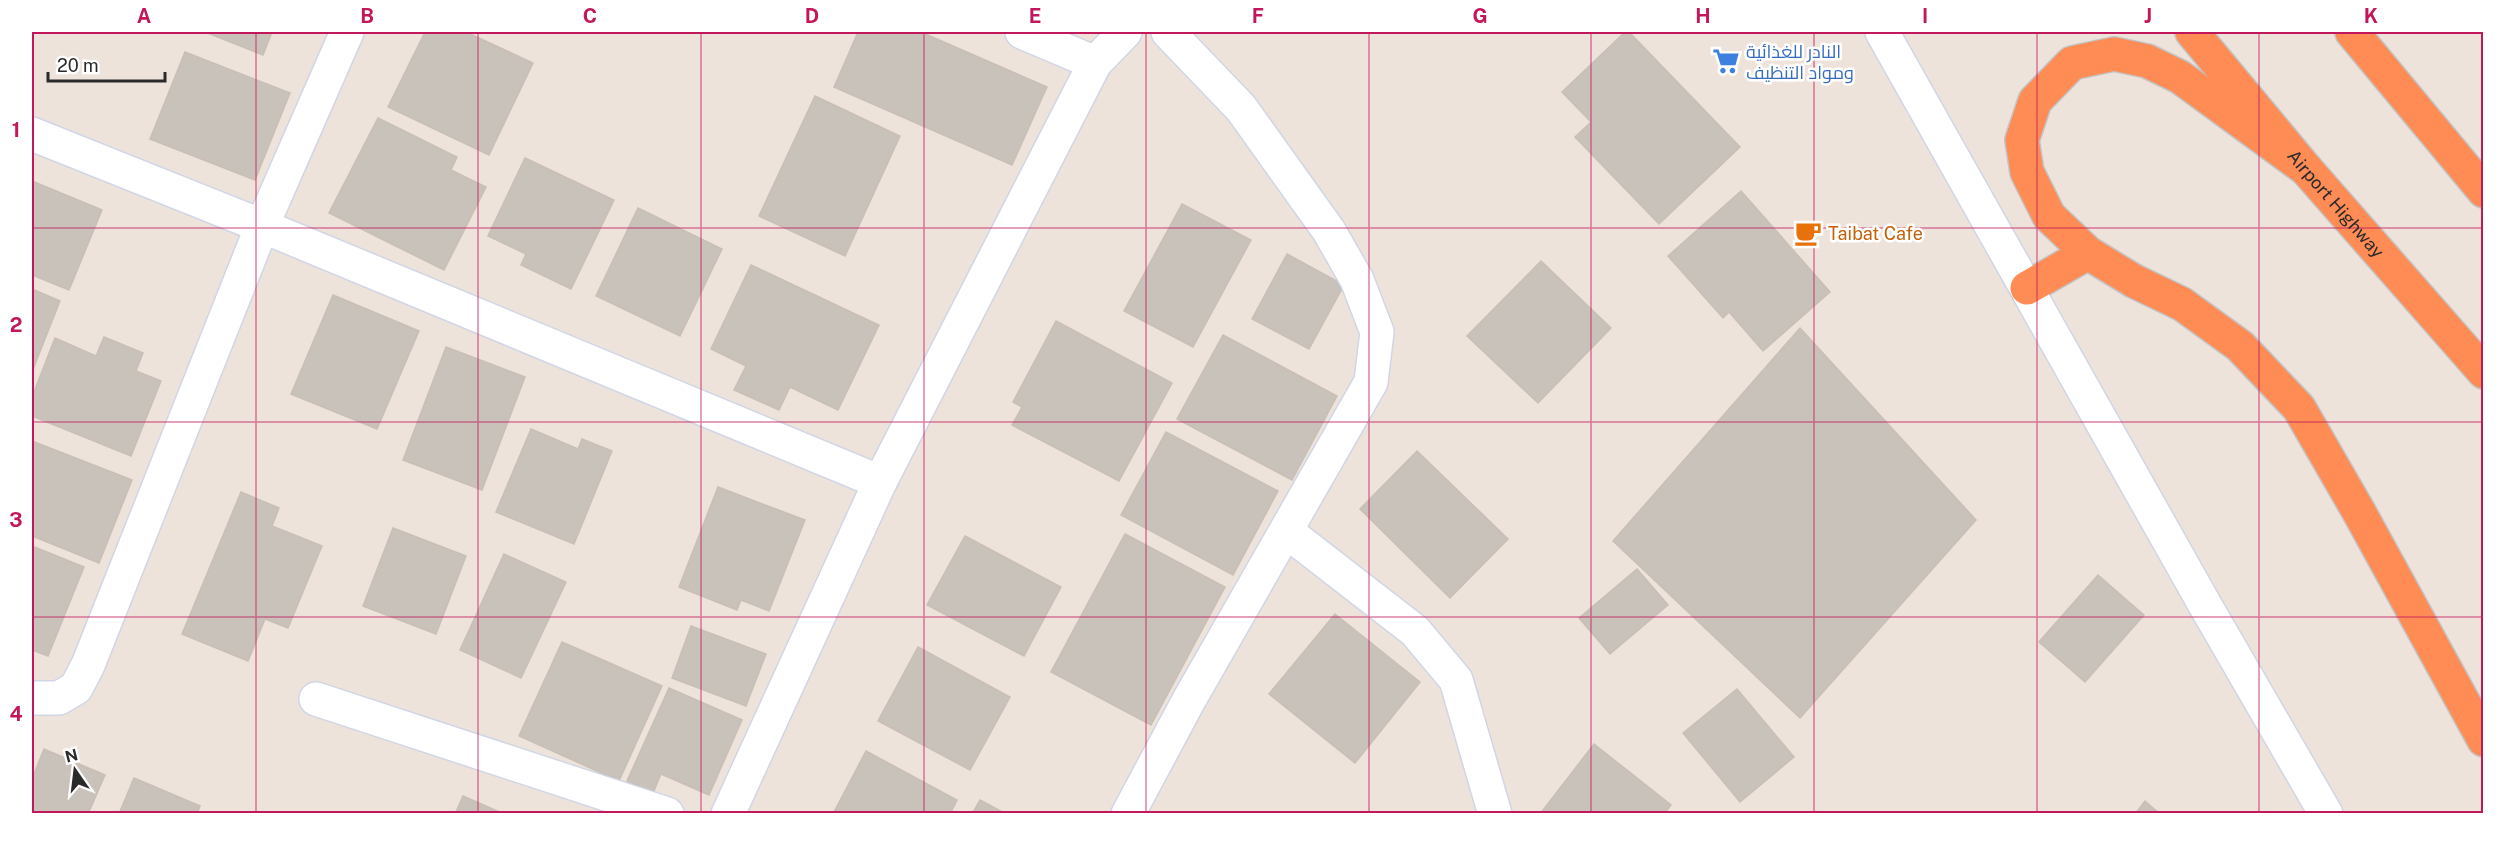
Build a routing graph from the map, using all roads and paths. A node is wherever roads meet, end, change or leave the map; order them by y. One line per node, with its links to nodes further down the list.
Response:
1 (347, 32): 12 (street)
2 (1022, 32): 8 (street)
3 (1125, 32): 8 (street)
4 (1168, 32): 17 (street)
5 (1882, 32): 14 (street)
6 (2192, 32): 10 (highway, Airport Highway)
7 (2352, 32): 11 (highway)
8 (1095, 63): 16 (street)
9 (32, 134): 12 (street)
10 (2306, 169): 13 (highway); 15 (highway, Airport Highway)
11 (2484, 191)
12 (262, 226): 16 (street); 18 (street)
13 (2088, 252): 14 (highway); 20 (highway)
14 (2027, 288): 25 (street)
15 (2484, 372)
16 (880, 483): 22 (street)
17 (1286, 531): 23 (street); 24 (street)
18 (32, 698)
19 (316, 699): 21 (street)
20 (2484, 740)
21 (667, 813)
22 (728, 813)
23 (1128, 813)
24 (1495, 813)
25 (2326, 813)

